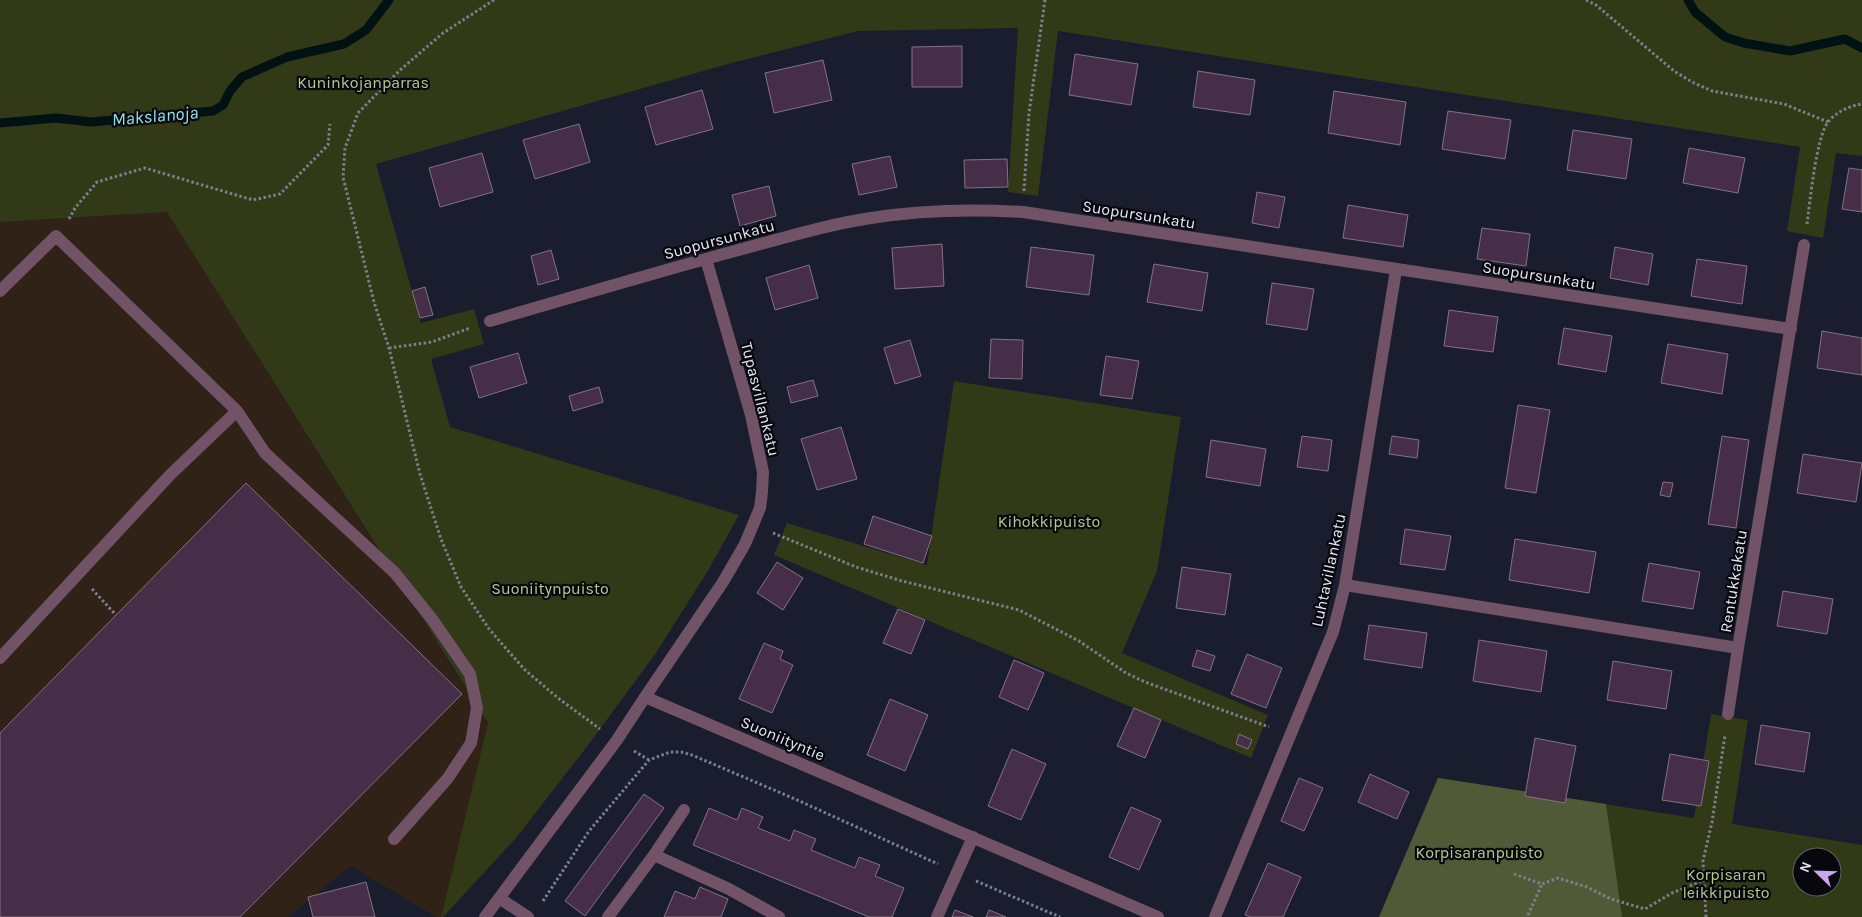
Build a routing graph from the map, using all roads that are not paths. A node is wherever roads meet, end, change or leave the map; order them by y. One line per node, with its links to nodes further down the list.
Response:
1 (1804, 245): 6 (street, Rentukkakatu)
2 (706, 259): 3 (street, Suopursunkatu); 5 (street, Suopursunkatu); 11 (street, Tupasvillankatu)
3 (1396, 270): 6 (street, Suopursunkatu); 8 (street, Luhtavillankatu)
4 (0, 291): 7 (street)
5 (490, 321)
6 (1791, 330): 9 (street, Rentukkakatu)
7 (237, 411): 10 (street); 15 (street)
8 (1345, 585): 9 (street, Rentukkakatu); 24 (street, Luhtavillankatu)
9 (1738, 648): 12 (street)
10 (0, 658)
11 (646, 697): 14 (street, Suoniityntie); 17 (street)
12 (1728, 714)
13 (684, 810): 16 (street)
14 (973, 837): 22 (street); 23 (street, Suoniityntie)
15 (394, 839)
16 (654, 854): 20 (street); 21 (street)
17 (500, 898): 18 (street); 19 (street)
18 (485, 917)
19 (528, 917)
20 (608, 917)
21 (779, 917)
22 (937, 917)
23 (1158, 917)
24 (1215, 917)

